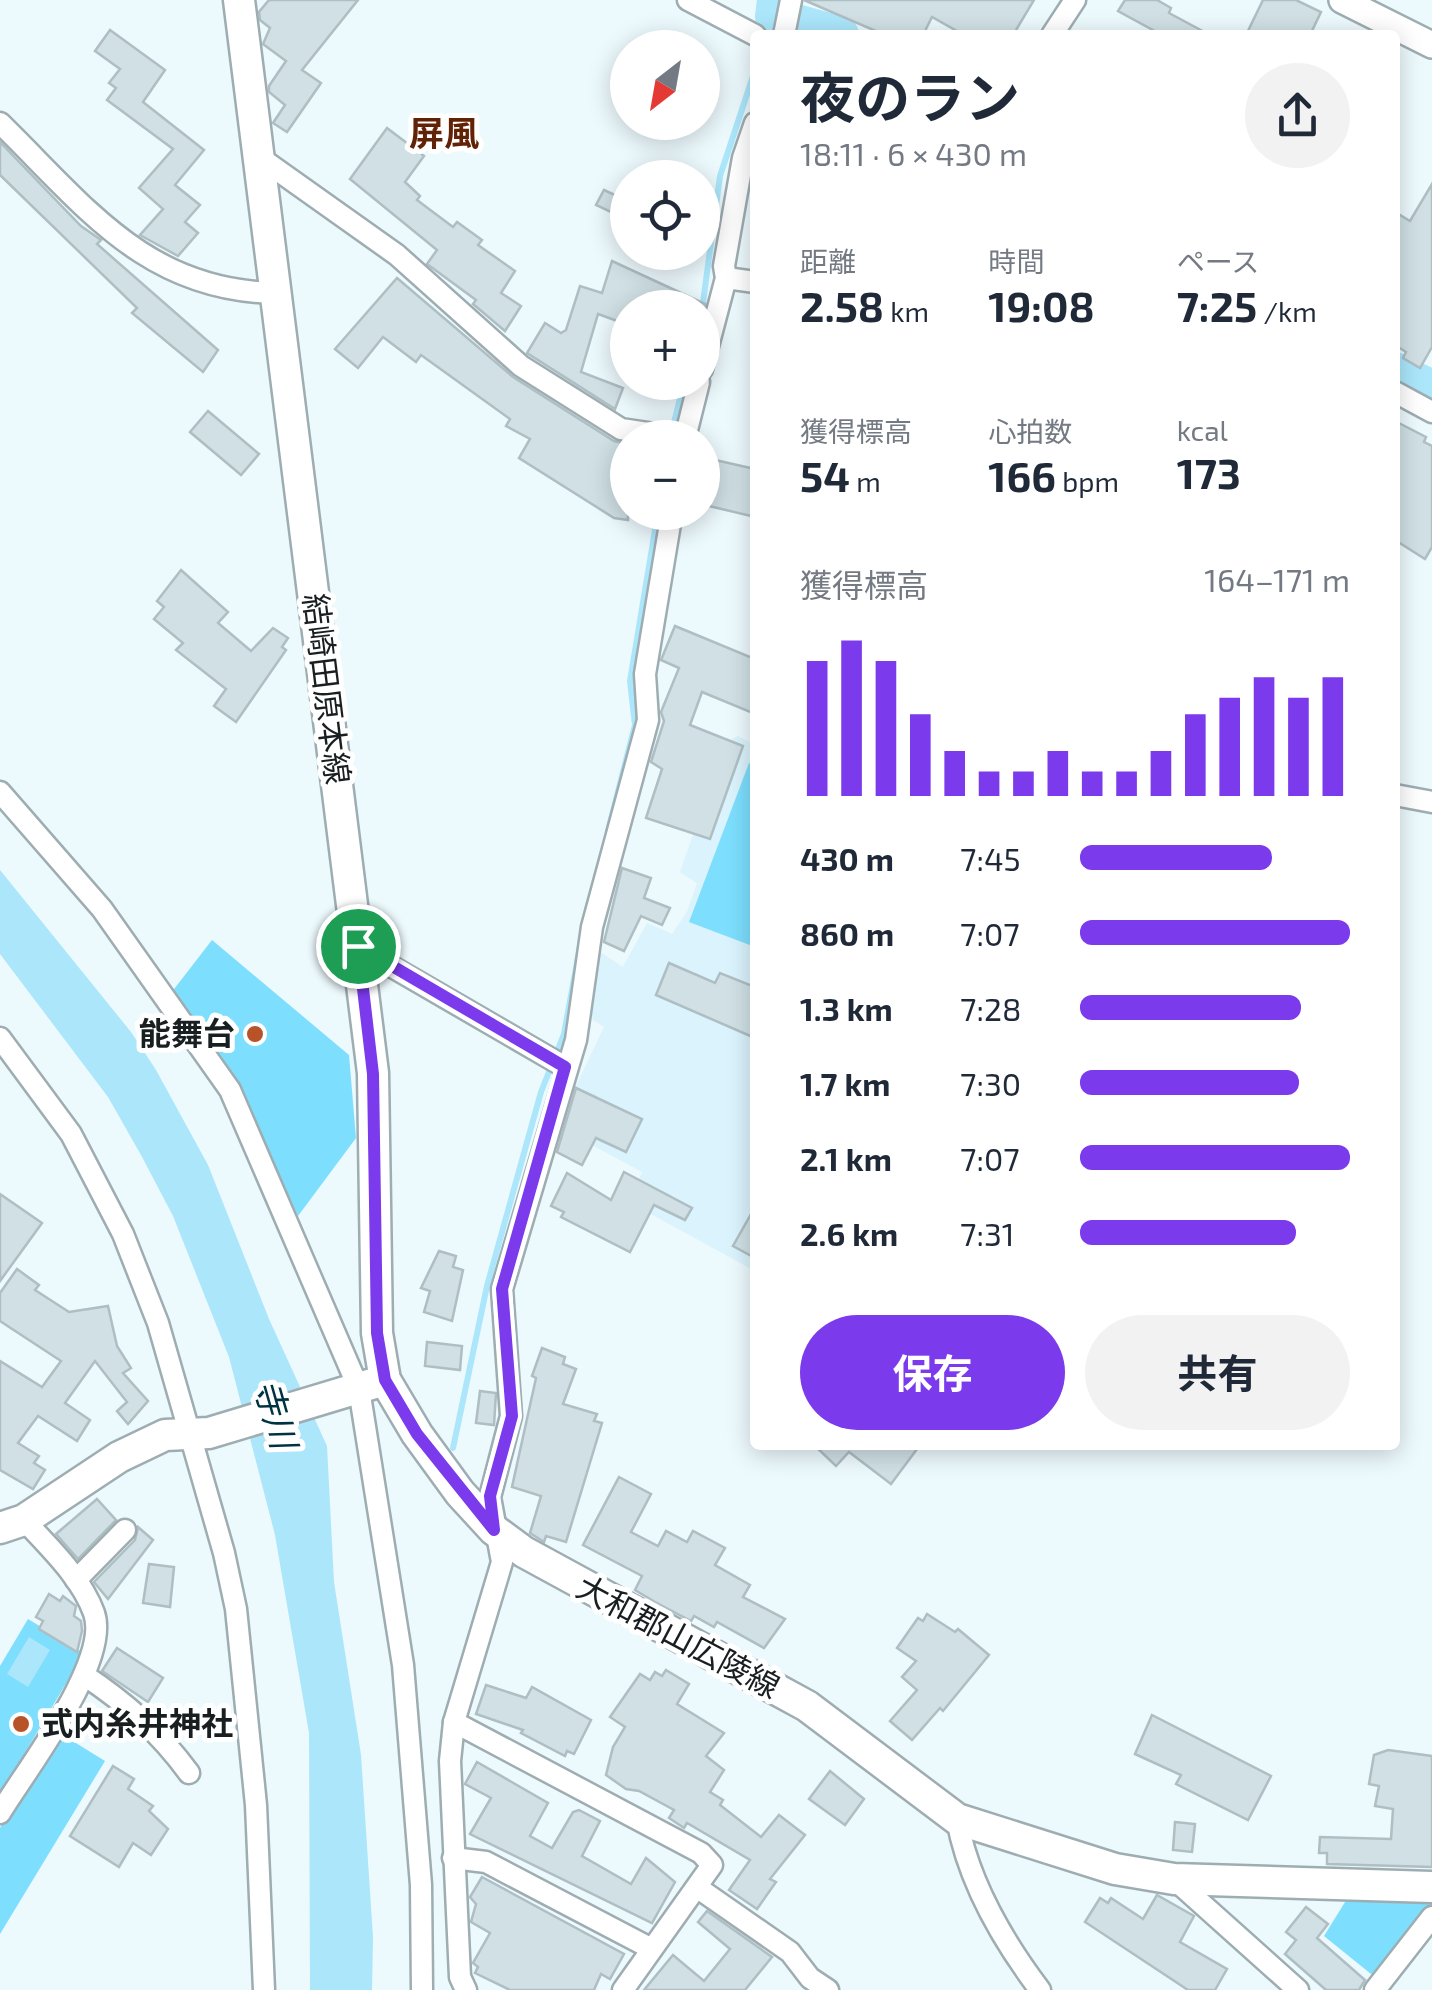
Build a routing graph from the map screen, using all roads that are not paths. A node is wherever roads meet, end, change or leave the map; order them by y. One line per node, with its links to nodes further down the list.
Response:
1 (239, 0): 12 (main road, 結崎田原本線)
2 (688, 0): 8 (street)
3 (791, 0): 6 (street)
4 (1074, 0): 7 (street)
5 (1342, 0): 9 (street)
6 (785, 30)
7 (1055, 30)
8 (750, 33)
9 (1432, 45)
10 (0, 124): 15 (street)
11 (750, 138): 13 (street)
12 (259, 157): 15 (main road, 結崎田原本線); 19 (street)
13 (726, 278): 14 (street); 16 (street)
14 (750, 281)
15 (276, 294): 24 (main road, 結崎田原本線)
16 (720, 301)
17 (1400, 395): 18 (street)
18 (1432, 412)
19 (610, 421)
20 (669, 530): 26 (street)
21 (0, 792): 27 (street)
22 (1400, 796): 23 (street)
23 (1432, 802)
24 (358, 946): 26 (street); 27 (main road, 結崎田原本線)
25 (0, 1038): 28 (street)
26 (565, 1067): 31 (street)
27 (362, 1388): 28 (main road); 31 (main road, 大和郡山広陵線); 45 (street)
28 (199, 1433): 29 (main road); 44 (street)
29 (12, 1524): 32 (street)
30 (125, 1530): 32 (street)
31 (494, 1530): 34 (street); 37 (main road, 大和郡山広陵線)
32 (76, 1580): 33 (street)
33 (84, 1675): 35 (street); 36 (street)
34 (454, 1722): 38 (street); 41 (street)
35 (189, 1773)
36 (0, 1813)
37 (957, 1819): 39 (main road, 大和郡山広陵線); 49 (street)
38 (452, 1858): 43 (street); 46 (street)
39 (1174, 1878): 40 (main road, 大和郡山広陵線); 50 (street)
40 (1432, 1887)
41 (698, 1888): 43 (street); 48 (street)
42 (1432, 1917): 51 (street)
43 (650, 1948): 47 (street)
44 (264, 1990)
45 (422, 1990)
46 (466, 1990)
47 (623, 1990)
48 (828, 1990)
49 (1040, 1990)
50 (1298, 1990)
51 (1375, 1990)

